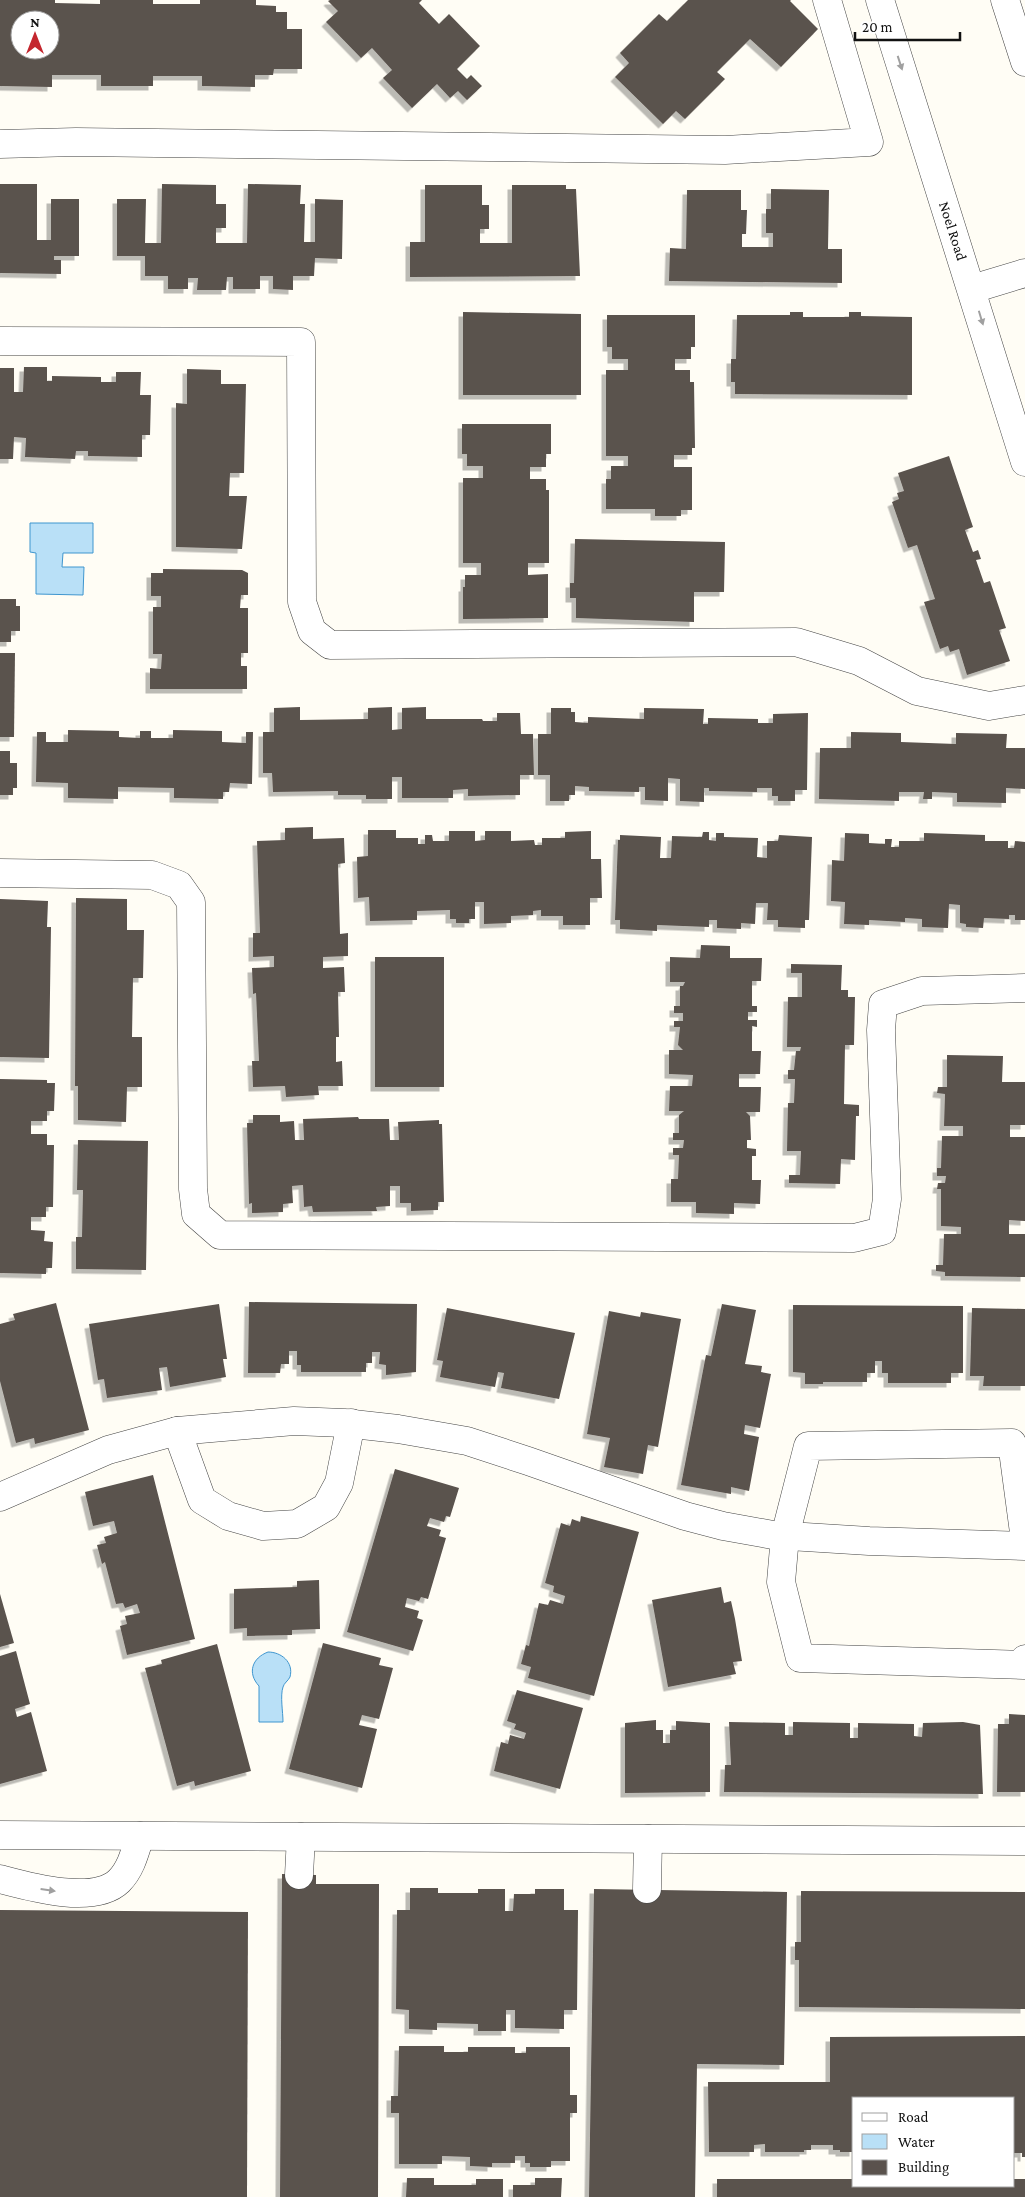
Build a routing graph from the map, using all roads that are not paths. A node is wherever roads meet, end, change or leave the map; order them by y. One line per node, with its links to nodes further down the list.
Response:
1 (827, 0): 5 (street)
2 (880, 0): 7 (street, Noel Road, one-way to 7)
3 (1005, 0): 4 (street)
4 (1025, 62)
5 (0, 144)
6 (1025, 273): 7 (street)
7 (972, 289): 9 (street, Noel Road, one-way to 9)
8 (0, 341): 10 (street)
9 (1025, 462)
10 (1025, 700)
11 (0, 873): 12 (street)
12 (1025, 988)
13 (352, 1423): 14 (street); 14 (street); 16 (street)
14 (177, 1431): 15 (street)
15 (0, 1498)
16 (785, 1536): 17 (street); 18 (street); 19 (street)
17 (1025, 1540)
18 (1025, 1546)
19 (1025, 1659)
20 (0, 1836): 21 (street)
21 (140, 1836): 22 (street); 26 (street, one-way to 21)
22 (301, 1837): 23 (street); 25 (street)
23 (648, 1839): 24 (street); 27 (street)
24 (1025, 1841)
25 (300, 1875)
26 (0, 1879)
27 (647, 1889)

